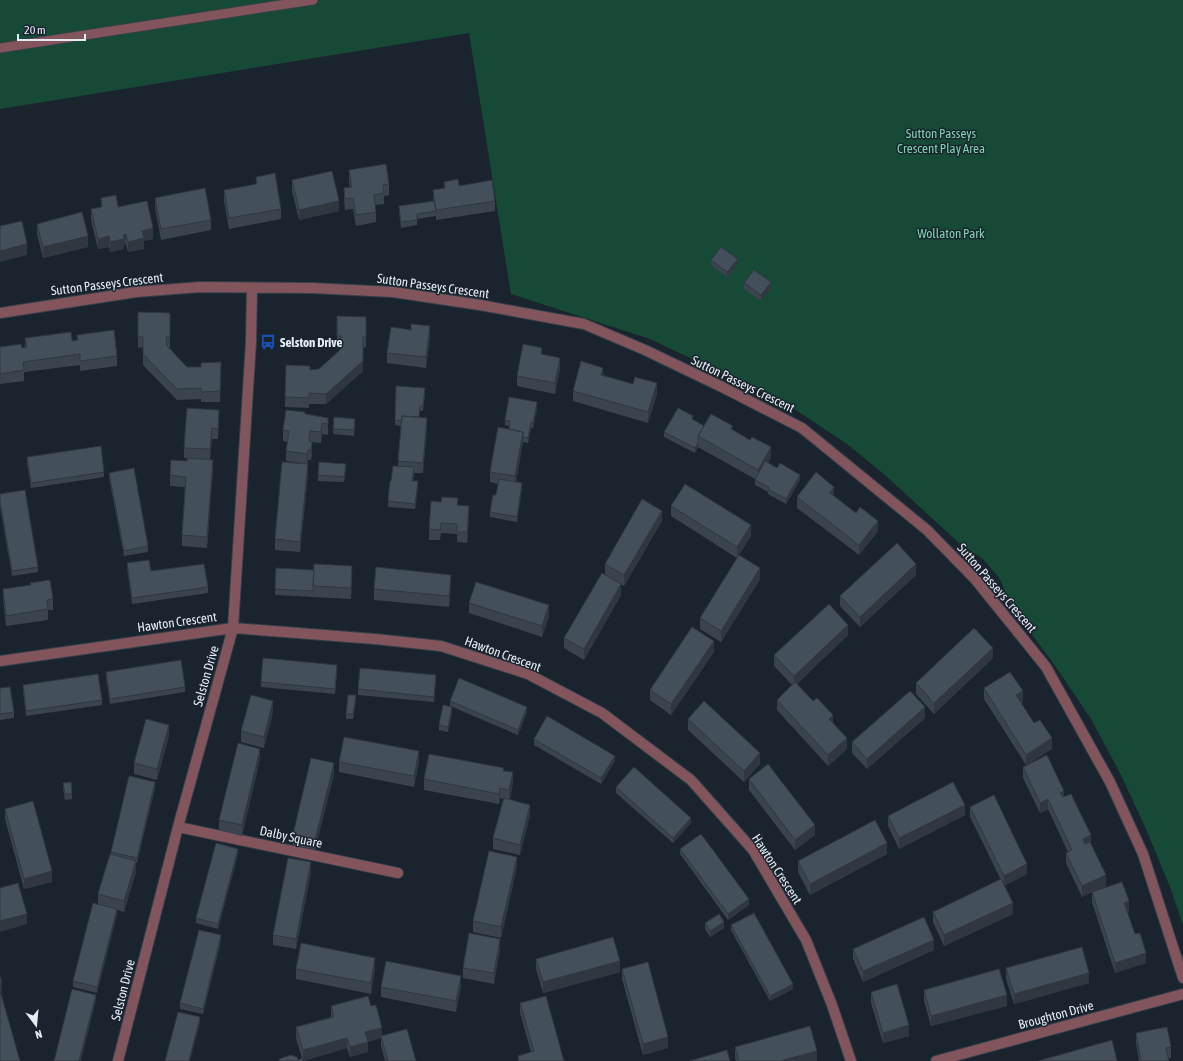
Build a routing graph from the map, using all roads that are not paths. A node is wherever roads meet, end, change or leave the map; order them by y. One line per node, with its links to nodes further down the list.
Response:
1 (313, 0): 2 (lane)
2 (0, 48)
3 (252, 288): 4 (street, Sutton Passeys Crescent); 5 (street, Selston Drive); 9 (street, Sutton Passeys Crescent)
4 (0, 312)
5 (233, 628): 6 (street, Hawton Crescent); 7 (street, Selston Drive); 12 (street, Hawton Crescent)
6 (0, 661)
7 (178, 827): 8 (street, Dalby Square); 11 (street, Selston Drive)
8 (398, 873)
9 (1183, 978)
10 (1183, 994): 13 (street, Broughton Drive)
11 (118, 1061)
12 (851, 1061)
13 (936, 1061)

